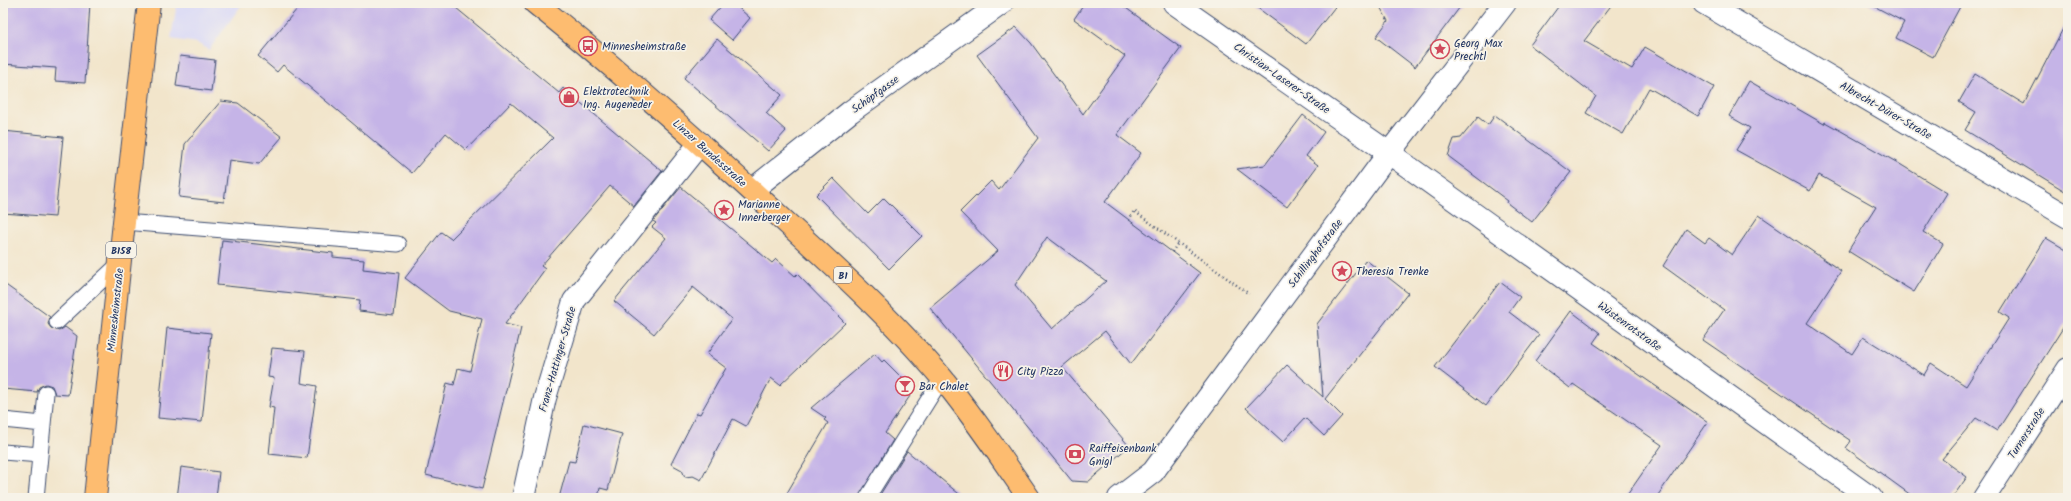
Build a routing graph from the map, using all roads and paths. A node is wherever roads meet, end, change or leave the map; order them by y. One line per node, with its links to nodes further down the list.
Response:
1 (149, 3): 12 (main road, Minnesheimstraße / B158)
2 (535, 3): 7 (main road, Linzer Bundesstraße / B1)
3 (1002, 3): 9 (street, Schöpfgasse)
4 (1174, 3): 8 (street, Christian-Laserer-Straße)
5 (1504, 3): 8 (street, Schillinghofstraße)
6 (1704, 3): 10 (street, Albrecht-Dürer-Straße)
7 (700, 143): 9 (main road, Linzer Bundesstraße / B1); 28 (street, Franz-Hattinger-Straße)
8 (1389, 153): 17 (street, Schillinghofstraße); 32 (street, Wüstenrotstraße)
9 (752, 190): 20 (main road, Linzer Bundesstraße / B1)
10 (2068, 217)
11 (1129, 220): 13 (path)
12 (124, 222): 14 (lane); 16 (main road, Minnesheimstraße / B158)
13 (1178, 243): 15 (path); 17 (path)
14 (398, 244)
15 (1172, 252)
16 (119, 264): 18 (lane); 27 (main road, Minnesheimstraße / B158)
17 (1272, 310): 31 (street, Schillinghofstraße)
18 (57, 322)
19 (2068, 368): 33 (street, Turnerstraße)
20 (942, 378): 29 (lane); 30 (main road, Linzer Bundesstraße / B1)
21 (46, 393): 23 (lane)
22 (3, 420): 23 (lane)
23 (43, 424): 25 (lane)
24 (3, 452): 25 (lane)
25 (40, 455): 26 (lane)
26 (36, 498)
27 (95, 498)
28 (523, 498)
29 (866, 498)
30 (1029, 498)
31 (1119, 498)
32 (1871, 498)
33 (1984, 498)

